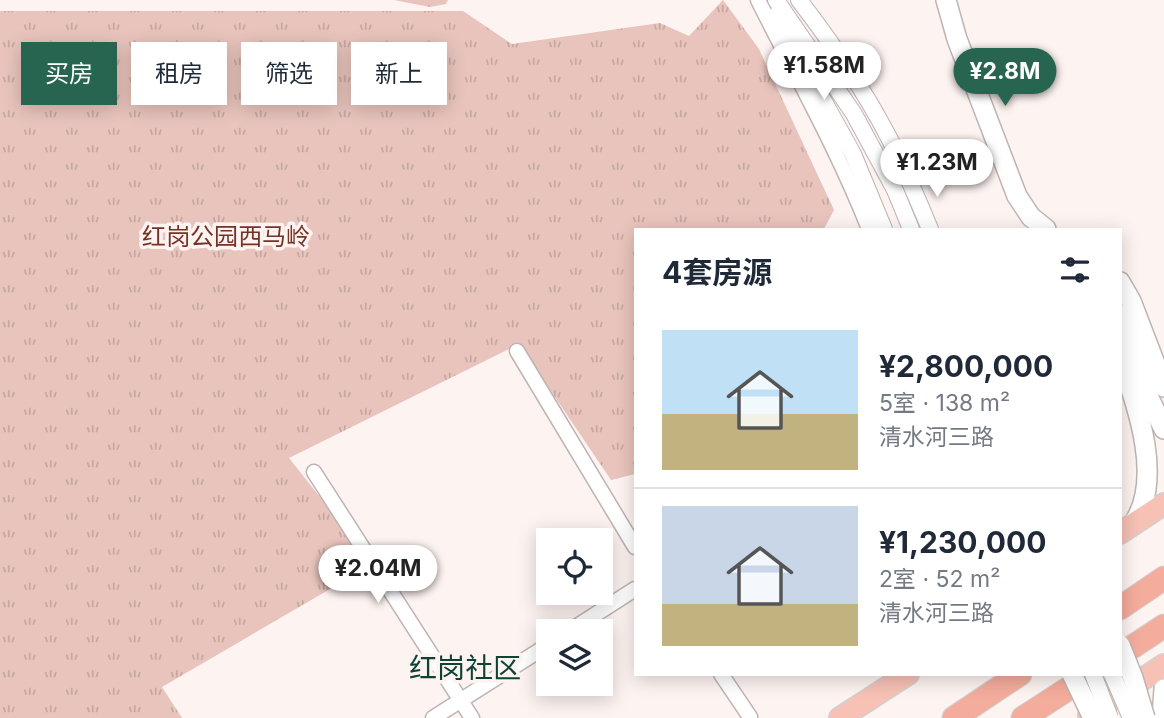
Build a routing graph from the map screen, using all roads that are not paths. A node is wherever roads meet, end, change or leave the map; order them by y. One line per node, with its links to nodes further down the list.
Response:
1 (758, 0): 6 (street)
2 (769, 0): 7 (street)
3 (776, 0): 8 (street)
4 (799, 0): 9 (street)
5 (946, 0): 10 (main road)
6 (869, 228)
7 (884, 228)
8 (911, 228)
9 (930, 228)
10 (1045, 228)
11 (1122, 285): 15 (main road)
12 (1122, 321): 16 (main road)
13 (517, 351): 20 (street)
14 (1122, 363): 19 (main road)
15 (1164, 387)
16 (1164, 429)
17 (314, 472): 38 (street)
18 (1164, 504): 19 (main road)
19 (1126, 529)
20 (634, 545)
21 (1164, 579): 23 (highway)
22 (634, 590): 24 (street)
23 (1122, 607)
24 (588, 619)
25 (1164, 626): 28 (highway)
26 (1122, 650): 49 (main road, bridge)
27 (536, 653): 38 (street)
28 (1122, 654)
29 (1164, 665): 45 (main road)
30 (721, 676): 39 (street)
31 (905, 676): 42 (main road)
32 (1017, 676): 43 (highway)
33 (1073, 676): 46 (main road, bridge)
34 (1089, 676): 44 (highway)
35 (1093, 676): 47 (street, bridge)
36 (1113, 676): 48 (street, bridge)
37 (1164, 689): 50 (main road)
38 (461, 701): 40 (street); 41 (street)
39 (750, 717)
40 (433, 718)
41 (472, 718)
42 (840, 718)
43 (954, 718)
44 (1023, 718)
45 (1084, 718)
46 (1093, 718)
47 (1110, 718)
48 (1131, 718)
49 (1145, 718)
50 (1162, 718)

